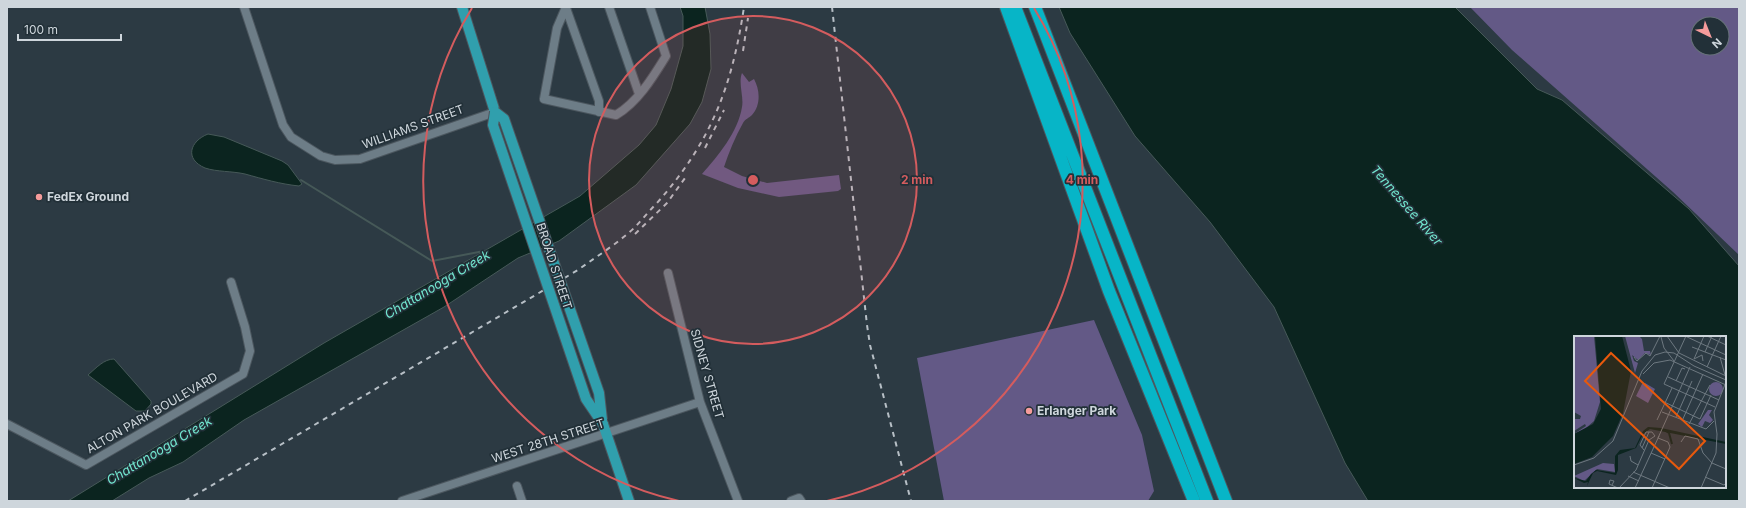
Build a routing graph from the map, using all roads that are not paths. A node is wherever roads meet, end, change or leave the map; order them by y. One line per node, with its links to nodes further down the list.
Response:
1 (244, 7): 10 (street, WILLIAMS STREET)
2 (462, 7): 10 (main road, BROAD STREET)
3 (566, 7): 11 (street); 11 (street)
4 (609, 7): 9 (street)
5 (650, 7): 9 (street)
6 (1006, 7): 25 (highway)
7 (1015, 7): 26 (highway)
8 (1035, 7): 27 (highway)
9 (639, 94): 11 (street)
10 (495, 112): 16 (main road, BROAD STREET, bridge)
11 (599, 112)
12 (668, 273): 14 (street, SIDNEY STREET)
13 (231, 282): 15 (street, ALTON PARK BOULEVARD)
14 (700, 402): 16 (street, WEST 28TH STREET); 22 (street, SIDNEY STREET)
15 (7, 424)
16 (606, 434): 18 (street, WEST 28TH STREET); 21 (main road, BROAD STREET)
17 (517, 486): 20 (street)
18 (413, 499): 19 (street, WEST 28TH STREET)
19 (402, 501)
20 (522, 501)
21 (629, 501)
22 (738, 501)
23 (791, 501): 24 (street)
24 (801, 501)
25 (1194, 501)
26 (1207, 501)
27 (1226, 501)

